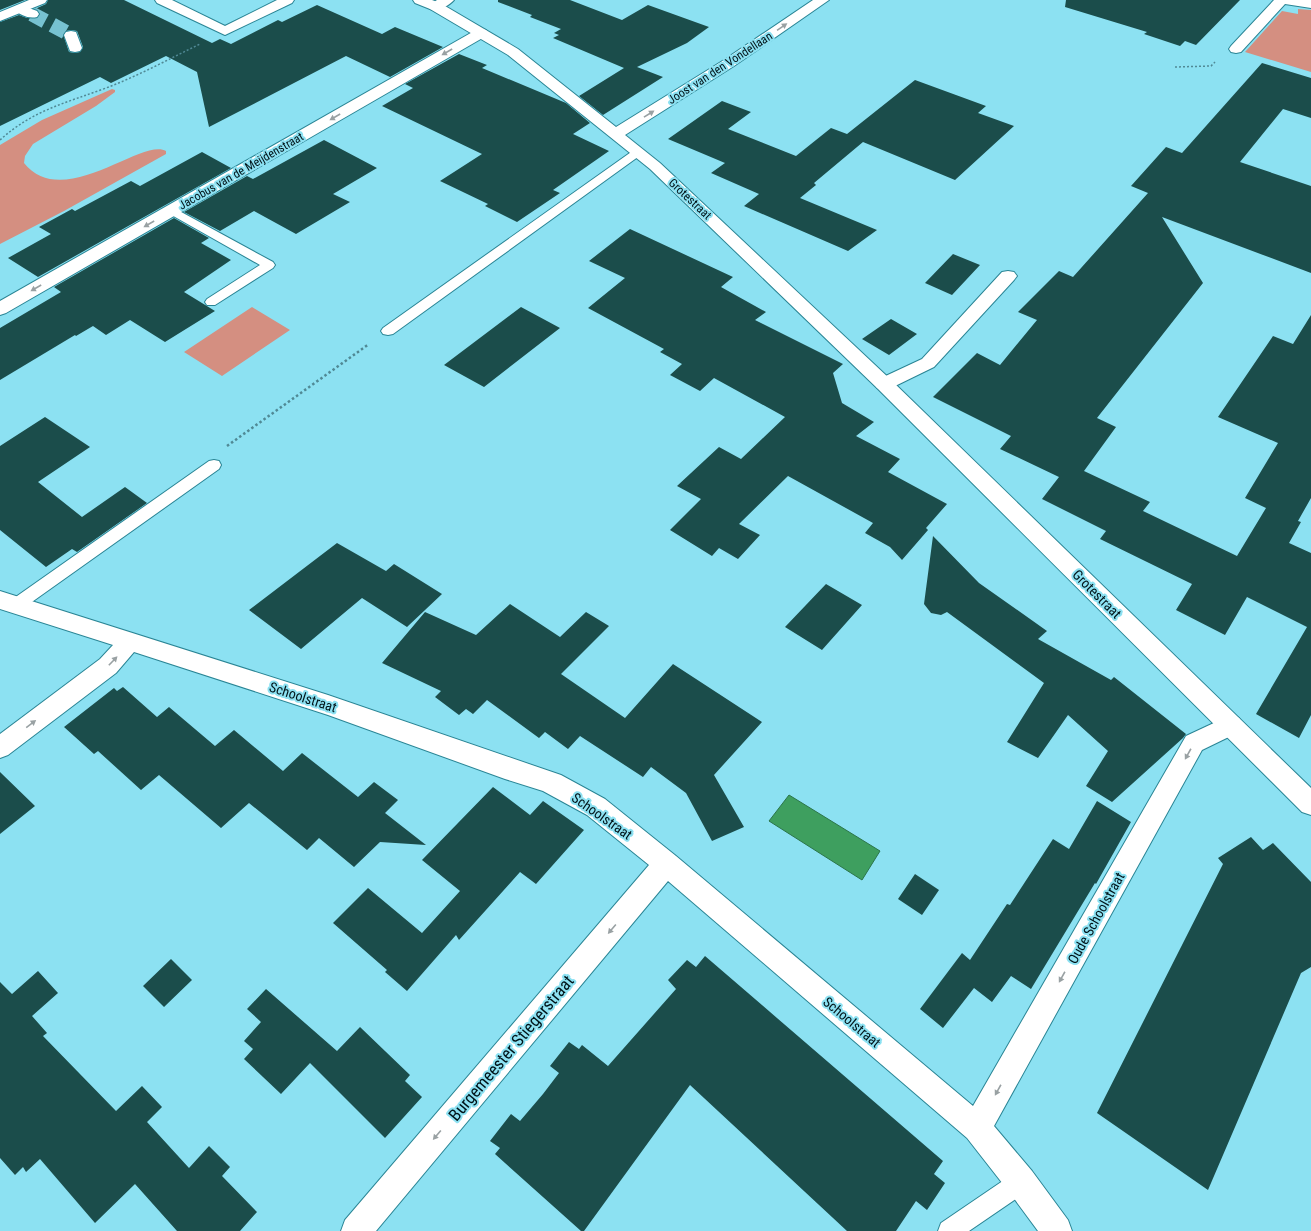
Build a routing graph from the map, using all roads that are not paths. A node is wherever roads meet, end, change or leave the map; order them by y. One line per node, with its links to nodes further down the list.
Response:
1 (40, 0): 10 (street)
2 (162, 0): 11 (street)
3 (287, 0): 11 (street)
4 (420, 0): 8 (street, Grotestraat)
5 (822, 0): 17 (street, Joost van den Vondellaan, one-way to 5)
6 (1281, 0): 16 (street)
7 (1284, 0): 9 (street)
8 (441, 3): 12 (street, Grotestraat)
9 (1311, 4)
10 (0, 17)
11 (225, 31): 14 (street)
12 (481, 33): 17 (street, Grotestraat); 19 (street, Jacobus van de Meijdenstraat, one-way to 19)
13 (71, 35): 15 (street)
14 (206, 41)
15 (75, 48)
16 (1236, 49)
17 (616, 134): 18 (street, Grotestraat)
18 (638, 152): 23 (lane); 24 (street, Grotestraat)
19 (172, 211): 21 (lane); 22 (street, Jacobus van de Meijdenstraat, one-way to 22)
20 (1008, 276): 24 (street)
21 (211, 302)
22 (0, 309)
23 (388, 331)
24 (884, 384): 28 (street, Grotestraat)
25 (214, 465): 26 (lane)
26 (8, 602): 27 (street, Schoolstraat)
27 (130, 641): 29 (street, one-way to 27); 31 (street, Schoolstraat)
28 (1231, 725): 30 (street, Grotestraat); 32 (street, Oude Schoolstraat, one-way to 32)
29 (0, 748)
30 (1311, 804)
31 (667, 864): 32 (street, Schoolstraat); 34 (street, Burgemeester Stiegerstraat, one-way to 34)
32 (977, 1128): 33 (street, Schoolstraat)
33 (1021, 1182): 35 (lane); 36 (street, Schoolstraat)
34 (356, 1231)
35 (949, 1231)
36 (1057, 1231)

